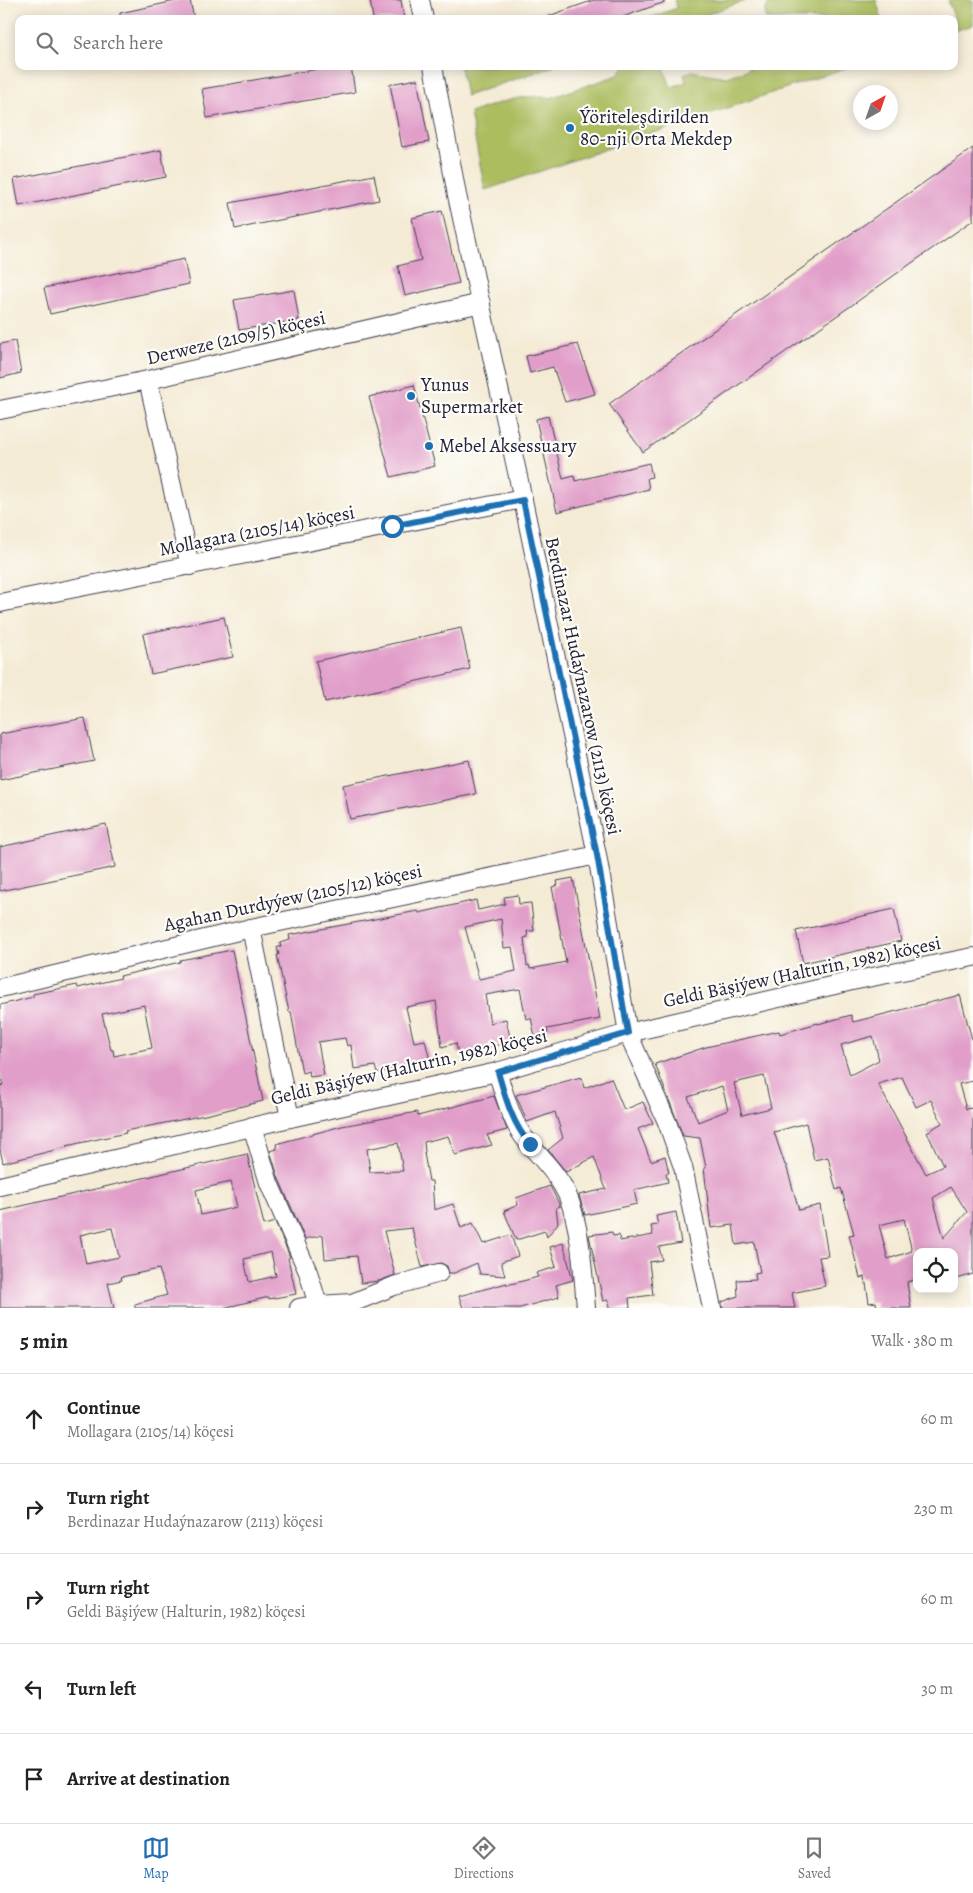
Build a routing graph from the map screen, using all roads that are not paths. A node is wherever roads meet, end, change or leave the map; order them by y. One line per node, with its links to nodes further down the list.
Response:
1 (420, 0): 2 (street)
2 (423, 15)
3 (434, 70): 4 (street, Berdinazar Hudaýnazarow (2113) köçesi)
4 (480, 303): 5 (street, Derweze (2109/5) köçesi); 7 (street, Berdinazar Hudaýnazarow (2113) köçesi)
5 (148, 380): 6 (street, Derweze (2109/5) köçesi); 8 (street)
6 (0, 410)
7 (523, 500): 8 (street, Mollagara (2105/14) köçesi); 10 (street, Berdinazar Hudaýnazarow (2113) köçesi)
8 (190, 566): 9 (street, Mollagara (2105/14) köçesi)
9 (0, 603)
10 (597, 855): 11 (street, Agahan Durdyýew (2105/12) köçesi); 14 (street, Berdinazar Hudaýnazarow (2113) köçesi)
11 (251, 928): 13 (street, Agahan Durdyýew (2105/12) köçesi); 16 (street)
12 (973, 957): 14 (street, Geldi Bäşiýew (Halturin, 1982) köçesi)
13 (0, 988)
14 (628, 1033): 15 (street, Geldi Bäşiýew (Halturin, 1982) köçesi); 23 (street, Berdinazar Hudaýnazarow (2113) köçesi)
15 (498, 1072): 16 (street, Geldi Bäşiýew (Halturin, 1982) köçesi); 22 (street)
16 (290, 1118): 17 (street, Geldi Bäşiýew (Halturin, 1982) köçesi)
17 (252, 1126): 18 (street, Geldi Bäşiýew (Halturin, 1982) köçesi); 20 (street)
18 (0, 1186)
19 (440, 1272): 20 (street)
20 (318, 1306): 21 (street)
21 (299, 1308)
22 (586, 1308)
23 (712, 1308)

